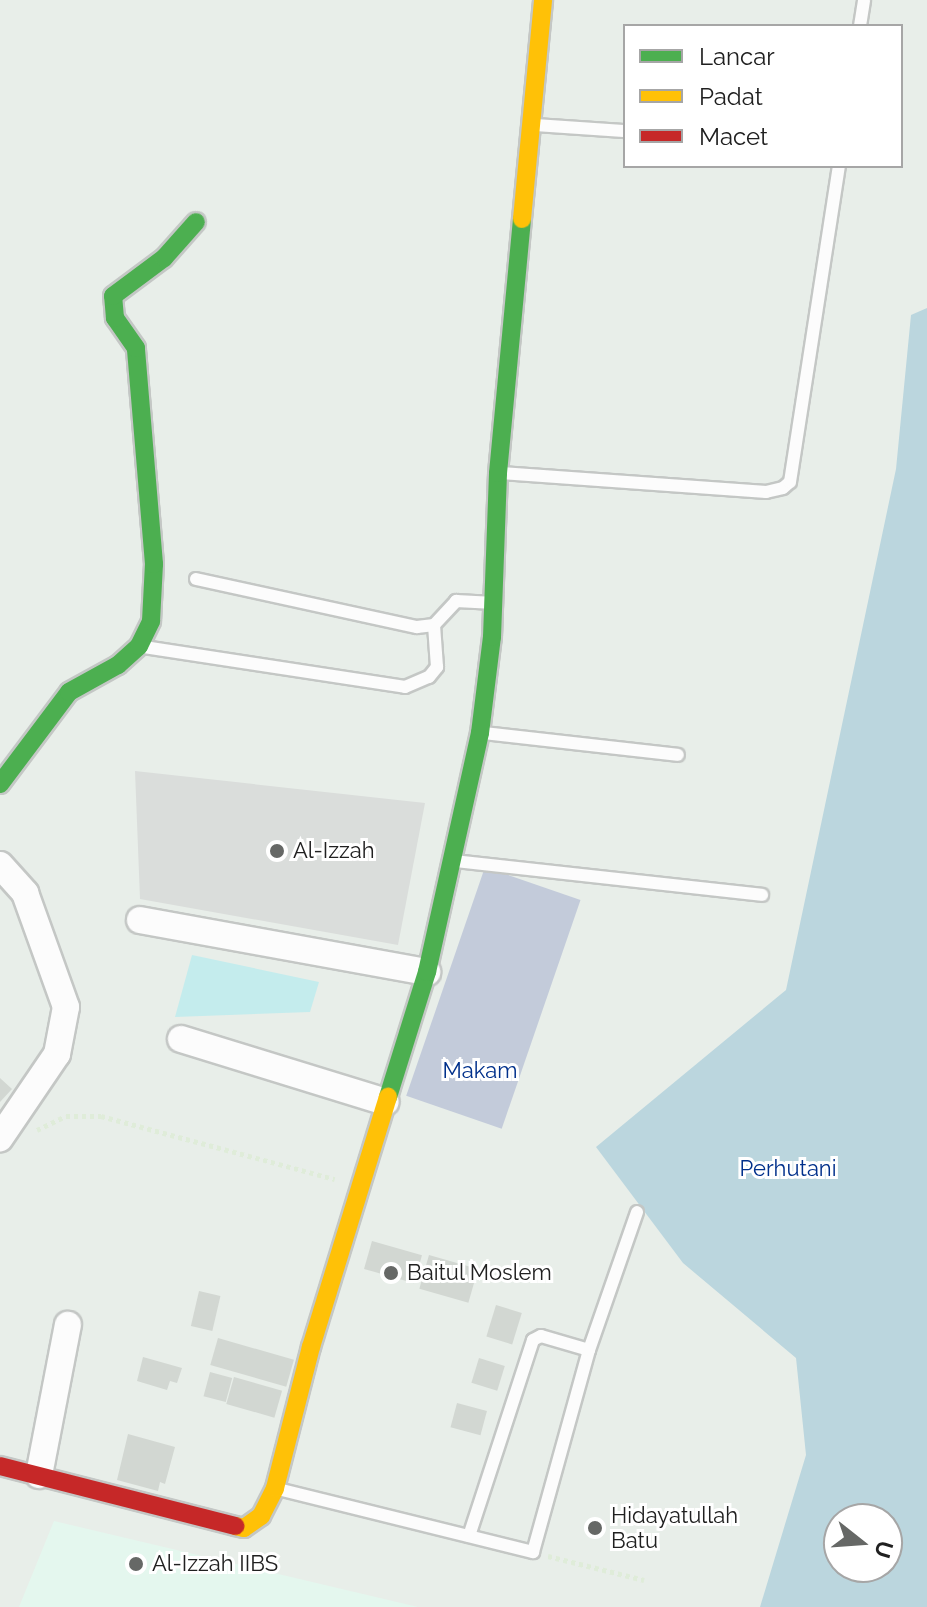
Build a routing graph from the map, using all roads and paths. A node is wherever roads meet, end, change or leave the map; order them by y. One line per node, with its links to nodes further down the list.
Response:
1 (543, 0): 4 (street)
2 (864, 0): 3 (lane)
3 (860, 24)
4 (530, 125): 5 (lane); 8 (street)
5 (623, 131)
6 (839, 168): 8 (lane)
7 (196, 222): 12 (street)
8 (498, 473): 10 (street)
9 (196, 579): 11 (lane)
10 (493, 604): 11 (lane); 13 (street)
11 (434, 625): 12 (lane)
12 (139, 646): 15 (street)
13 (480, 733): 14 (lane); 16 (street)
14 (678, 755)
15 (0, 784)
16 (452, 861): 18 (lane); 20 (street)
17 (0, 865): 24 (street)
18 (762, 895)
19 (140, 920): 20 (street)
20 (427, 972): 22 (street)
21 (181, 1039): 22 (street)
22 (386, 1102): 25 (street)
23 (27, 1135): 25 (path)
24 (0, 1138)
25 (359, 1186): 31 (street)
26 (637, 1212): 28 (lane)
27 (68, 1325): 30 (street)
28 (589, 1350): 32 (lane); 33 (lane)
29 (0, 1466): 30 (street)
30 (39, 1475): 31 (street)
31 (275, 1488): 32 (lane)
32 (469, 1536): 33 (lane)
33 (533, 1552): 34 (path)
34 (644, 1580)

